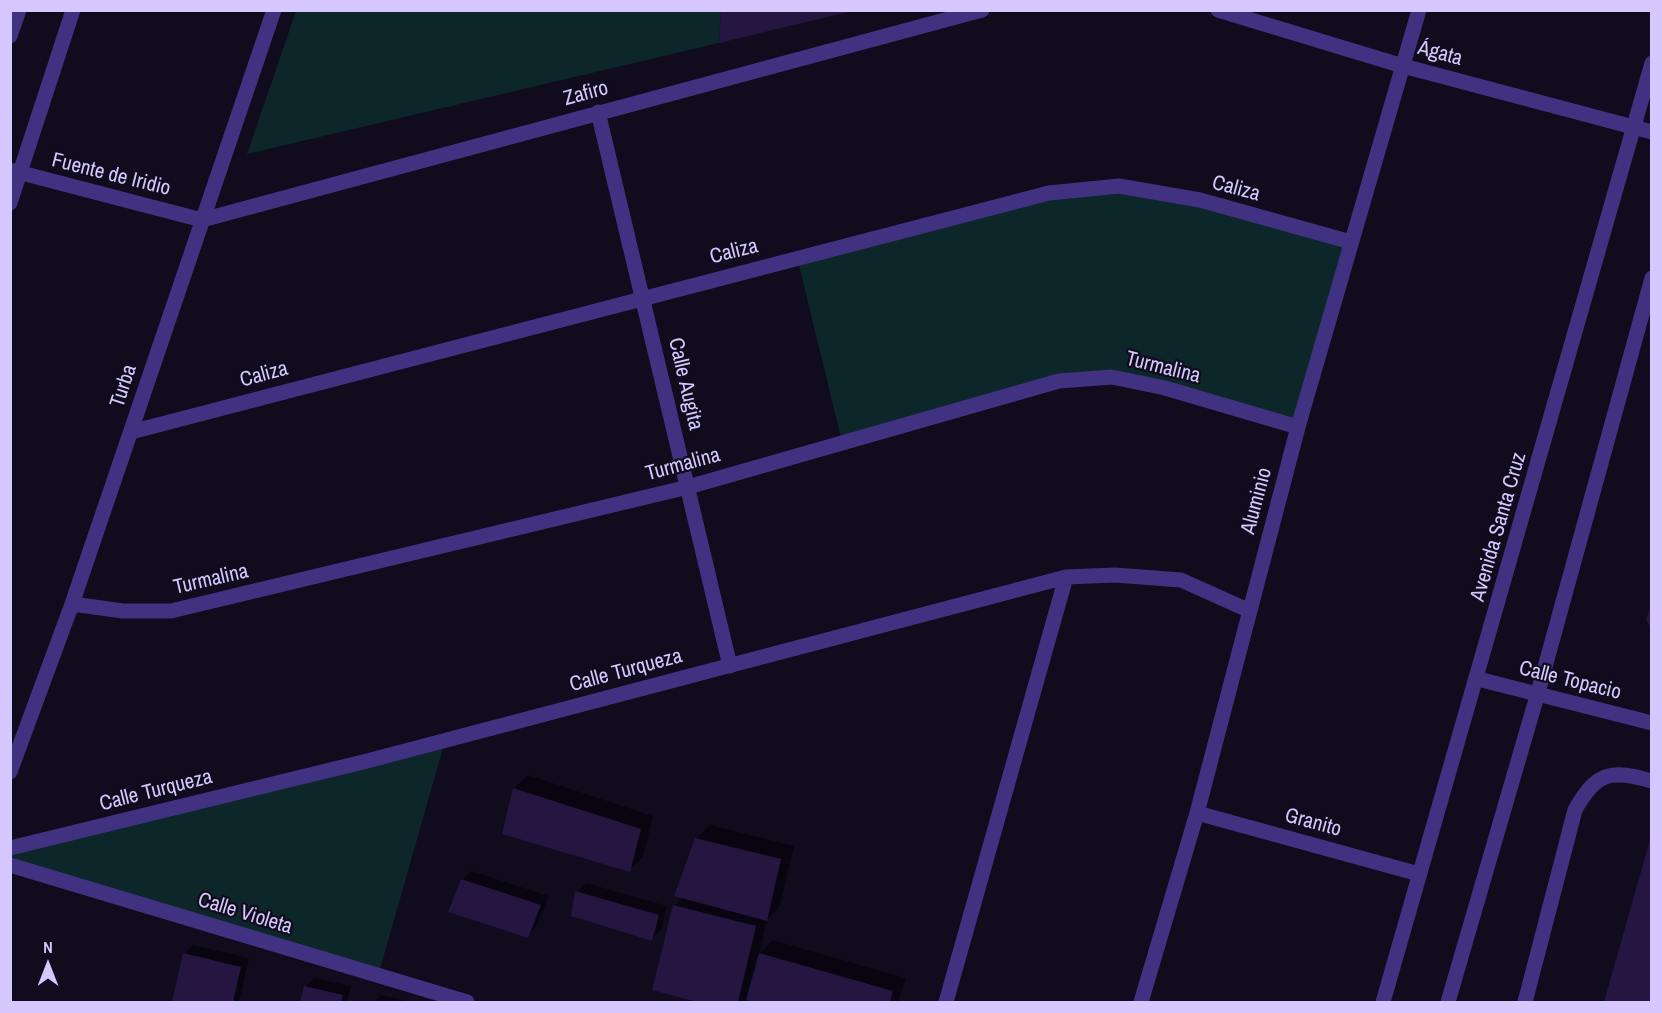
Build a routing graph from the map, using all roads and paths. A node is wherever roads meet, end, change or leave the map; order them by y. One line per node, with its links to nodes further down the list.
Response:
1 (19, 10): 7 (street)
2 (73, 10): 13 (street)
3 (274, 10): 15 (street, Turba)
4 (982, 10): 10 (street, Zafiro)
5 (1419, 10): 9 (street, Aluminio)
6 (1224, 12): 9 (street, Ágata)
7 (10, 36)
8 (1652, 63): 11 (street, Avenida Santa Cruz)
9 (1403, 66): 11 (street, Ágata); 16 (street, Aluminio)
10 (598, 112): 15 (street, Zafiro); 18 (street, Calle Augita)
11 (1633, 126): 12 (street, Ágata); 26 (street, Avenida Santa Cruz)
12 (1652, 132)
13 (16, 172): 14 (street); 15 (street, Fuente de Iridio)
14 (10, 203)
15 (202, 220): 20 (street, Turba)
16 (1351, 242): 18 (street, Caliza); 19 (street, Aluminio)
17 (1652, 278): 27 (street)
18 (643, 297): 20 (street, Caliza); 21 (street, Calle Augita)
19 (1298, 427): 21 (street, Turmalina); 24 (street, Aluminio)
20 (131, 432): 23 (street, Turba)
21 (688, 487): 23 (street, Turmalina); 25 (street, Calle Augita)
22 (1066, 577): 24 (street, Calle Turqueza); 25 (street, Calle Turqueza); 36 (street)
23 (72, 604): 29 (street, Turba)
24 (1250, 611): 31 (street, Aluminio)
25 (730, 666): 32 (street, Calle Turqueza)
26 (1478, 679): 27 (street, Calle Topacio); 34 (street, Avenida Santa Cruz)
27 (1537, 696): 28 (street, Calle Topacio); 39 (street)
28 (1652, 723)
29 (10, 772)
30 (1652, 781): 40 (street)
31 (1197, 813): 34 (street, Granito); 37 (street, Aluminio)
32 (10, 848)
33 (10, 865): 35 (street, Calle Violeta)
34 (1419, 874): 38 (street, Avenida Santa Cruz)
35 (462, 1002)
36 (946, 1002)
37 (1141, 1002)
38 (1383, 1002)
39 (1448, 1002)
40 (1525, 1002)

